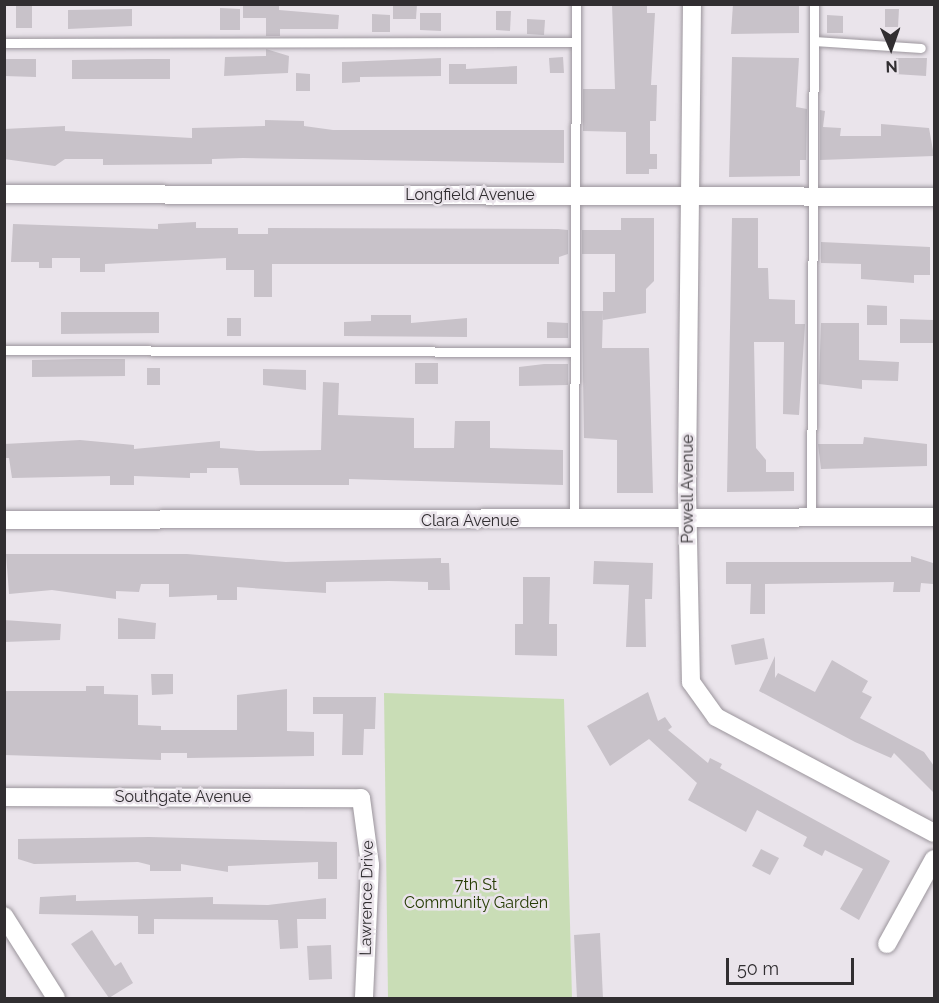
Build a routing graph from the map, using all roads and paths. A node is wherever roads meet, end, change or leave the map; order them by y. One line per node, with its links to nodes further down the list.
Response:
1 (576, 4): 5 (lane)
2 (692, 4): 10 (street, Powell Avenue)
3 (814, 4): 4 (lane)
4 (814, 41): 7 (lane); 12 (lane)
5 (575, 42): 6 (lane); 9 (lane)
6 (4, 43)
7 (921, 48)
8 (4, 194): 9 (street, Longfield Avenue)
9 (576, 196): 10 (street, Longfield Avenue); 14 (lane)
10 (693, 196): 12 (street, Longfield Avenue); 17 (street, Powell Avenue)
11 (934, 197): 12 (street, Longfield Avenue)
12 (813, 198): 15 (lane)
13 (4, 350): 14 (lane)
14 (575, 352): 19 (lane)
15 (811, 516): 16 (street, Clara Avenue); 17 (street, Clara Avenue)
16 (934, 517)
17 (687, 518): 19 (street, Clara Avenue); 22 (street, Powell Avenue)
18 (4, 520): 19 (street, Clara Avenue)
19 (574, 520)
20 (4, 796): 21 (street, Southgate Avenue)
21 (361, 798): 27 (street, Lawrence Drive)
22 (934, 832)
23 (934, 859): 25 (street)
24 (4, 916): 26 (street)
25 (887, 944)
26 (56, 999)
27 (363, 999)

